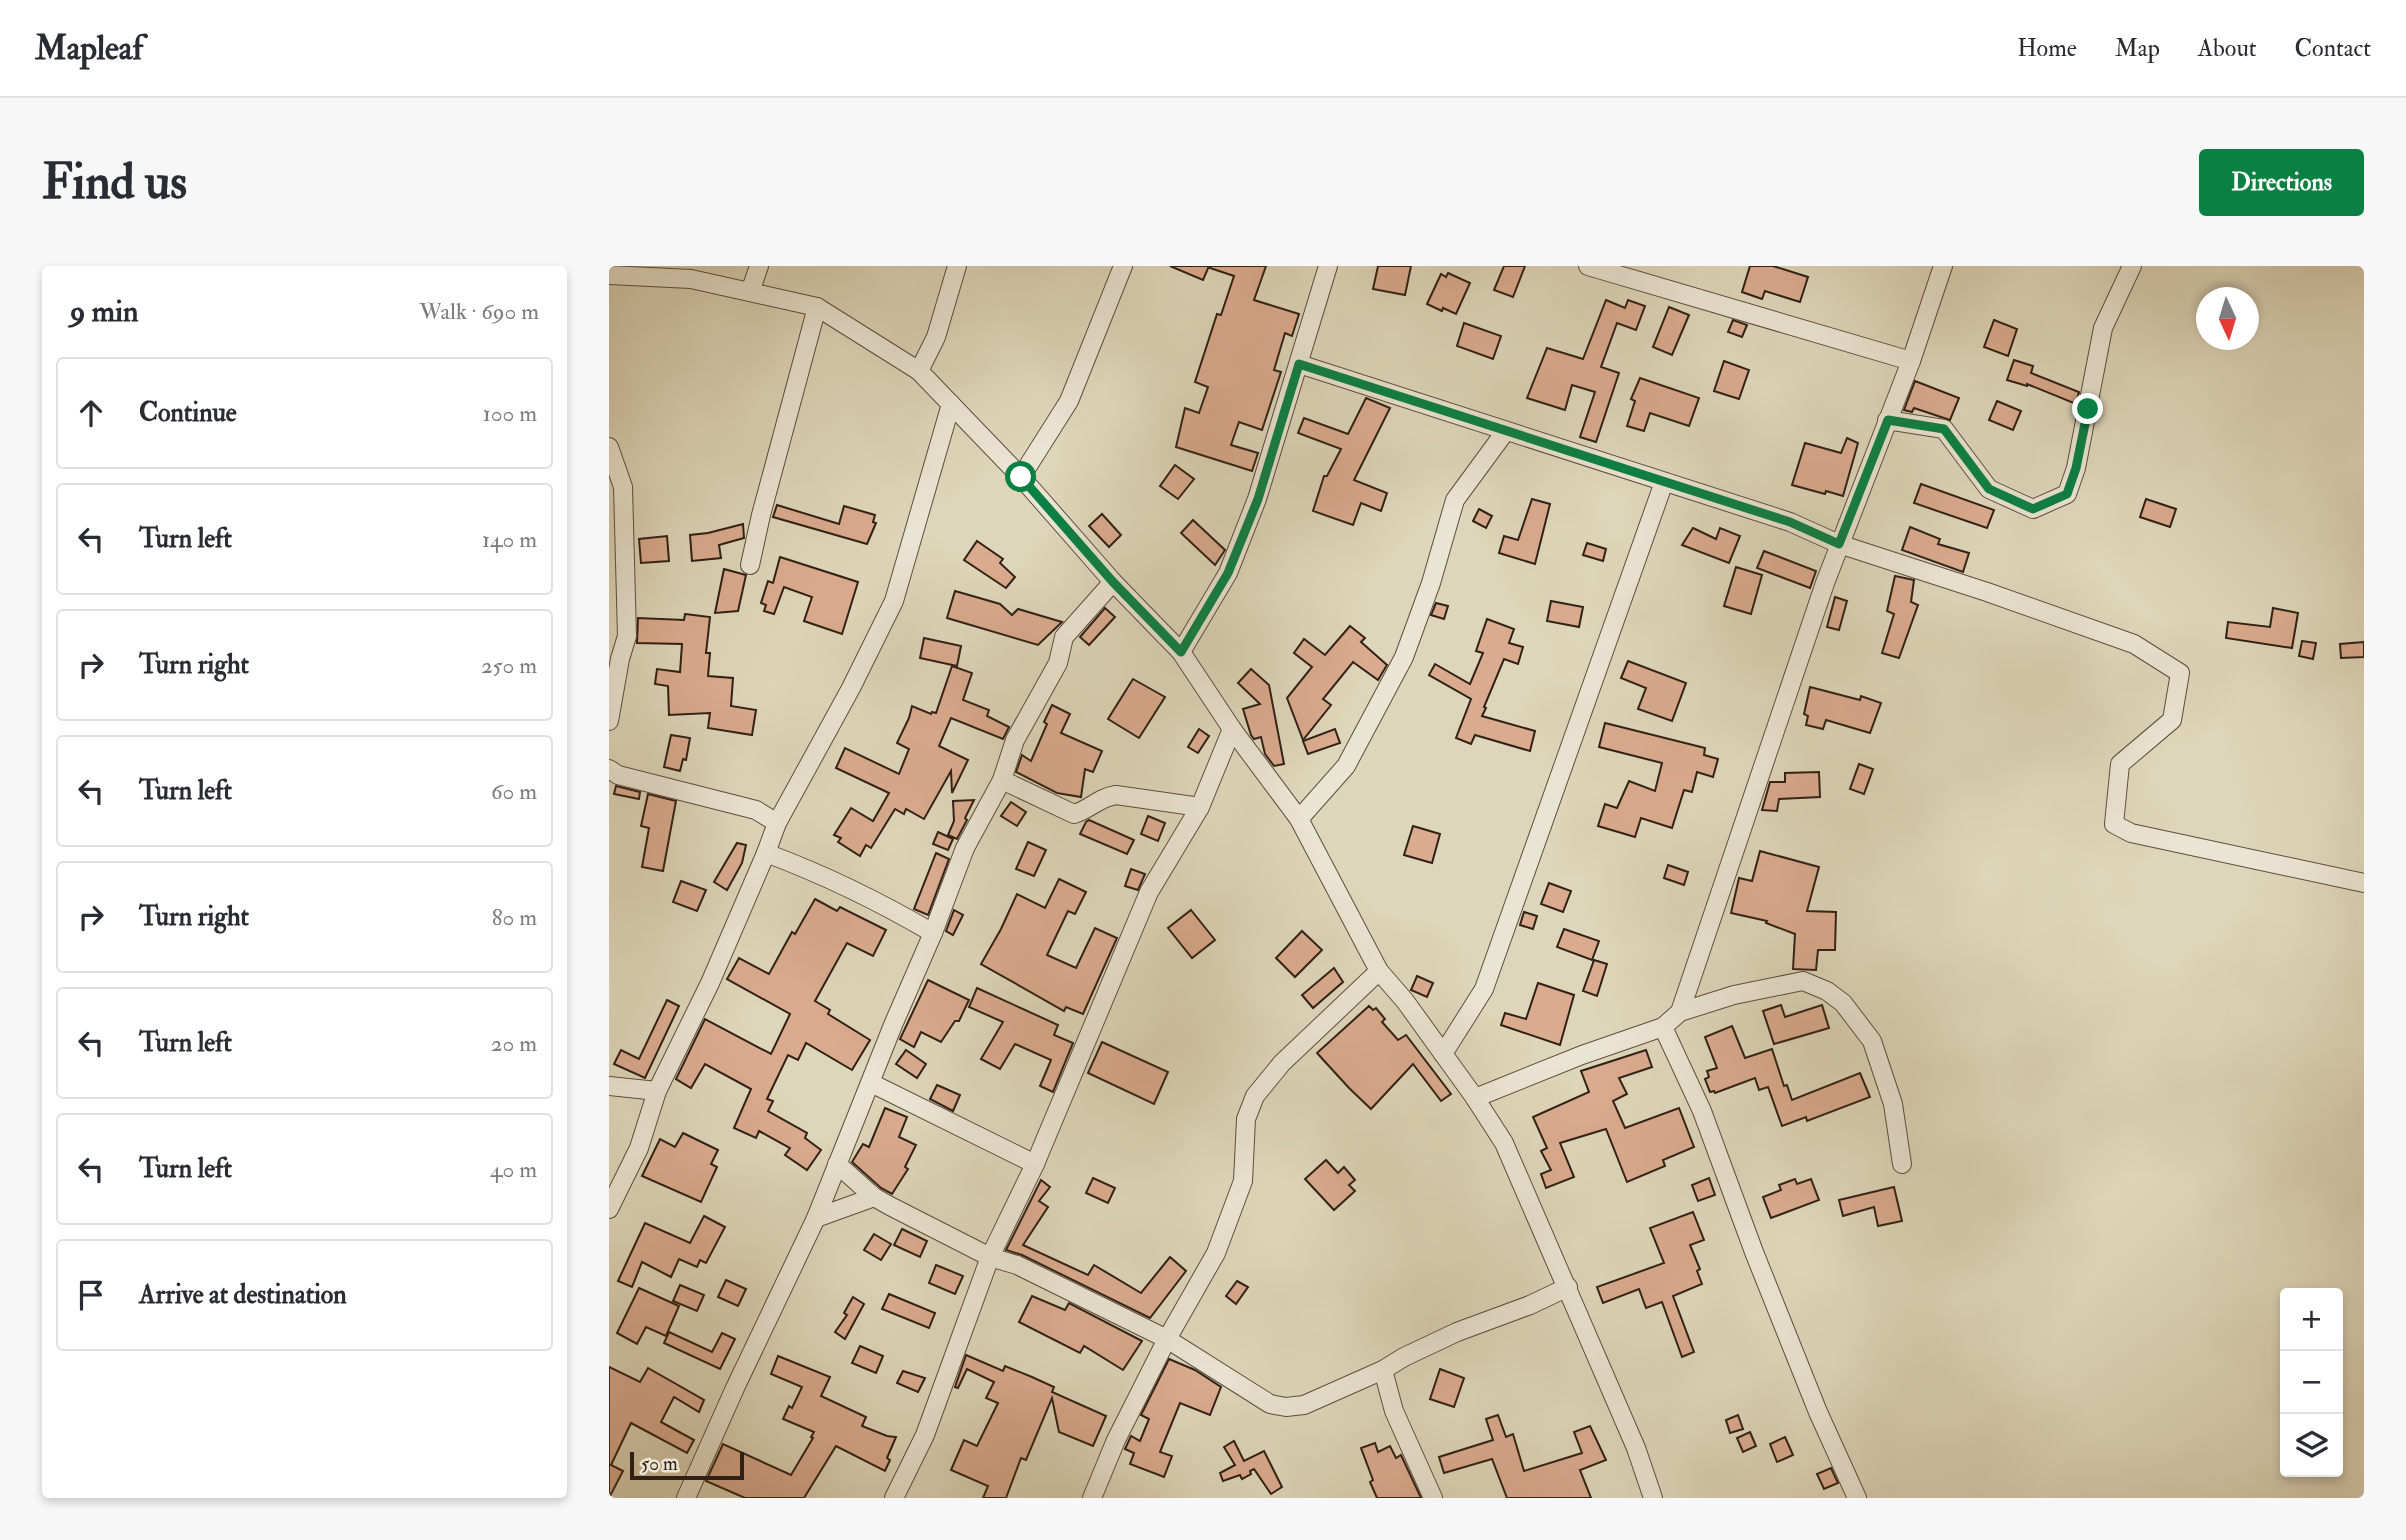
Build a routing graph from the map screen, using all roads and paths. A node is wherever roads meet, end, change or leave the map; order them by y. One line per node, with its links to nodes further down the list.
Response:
1 (759, 266): 9 (street)
2 (957, 266): 13 (street)
3 (1123, 266): 18 (street)
4 (1328, 266): 12 (street)
5 (1588, 266): 11 (street)
6 (1943, 266): 11 (street)
7 (2132, 266): 15 (street)
8 (609, 275): 9 (street)
9 (750, 292): 10 (street)
10 (817, 307): 13 (street); 21 (street)
11 (1911, 361): 15 (street)
12 (1299, 364): 16 (street); 23 (street)
13 (919, 371): 14 (street)
14 (951, 404): 18 (street); 30 (street)
15 (1888, 420): 20 (street)
16 (1505, 432): 19 (street); 29 (street)
17 (609, 447): 24 (street)
18 (1021, 477): 22 (street)
19 (1664, 482): 20 (street); 37 (street)
20 (1839, 544): 32 (street); 35 (street)
21 (750, 565)
22 (1113, 582): 23 (street); 27 (street)
23 (1181, 652): 25 (street)
24 (609, 721)
25 (1232, 729): 28 (street); 29 (street)
26 (609, 769): 30 (street)
27 (1002, 780): 28 (street); 33 (street)
28 (1201, 807): 43 (street)
29 (1299, 820): 34 (street)
30 (777, 822): 31 (street)
31 (767, 853): 33 (street); 40 (street)
32 (2364, 883)
33 (933, 933): 38 (street)
34 (1379, 971): 37 (street); 50 (street)
35 (1680, 1012): 36 (street); 44 (street)
36 (1663, 1027): 41 (street); 57 (street)
37 (1443, 1054): 41 (street)
38 (871, 1083): 42 (street); 43 (street)
39 (609, 1086): 40 (street)
40 (657, 1091): 46 (street)
41 (1475, 1098): 49 (street)
42 (837, 1164): 45 (street); 47 (street)
43 (1035, 1164): 48 (street)
44 (1902, 1164)
45 (874, 1197): 47 (street); 48 (street)
46 (609, 1209)
47 (816, 1218): 52 (street)
48 (990, 1257): 50 (street); 53 (street)
49 (1568, 1287): 51 (street); 56 (street)
50 (1167, 1339): 51 (street); 54 (street)
51 (1383, 1370): 55 (street)
52 (686, 1498)
53 (894, 1498)
54 (1092, 1498)
55 (1433, 1498)
56 (1653, 1498)
57 (1857, 1498)

